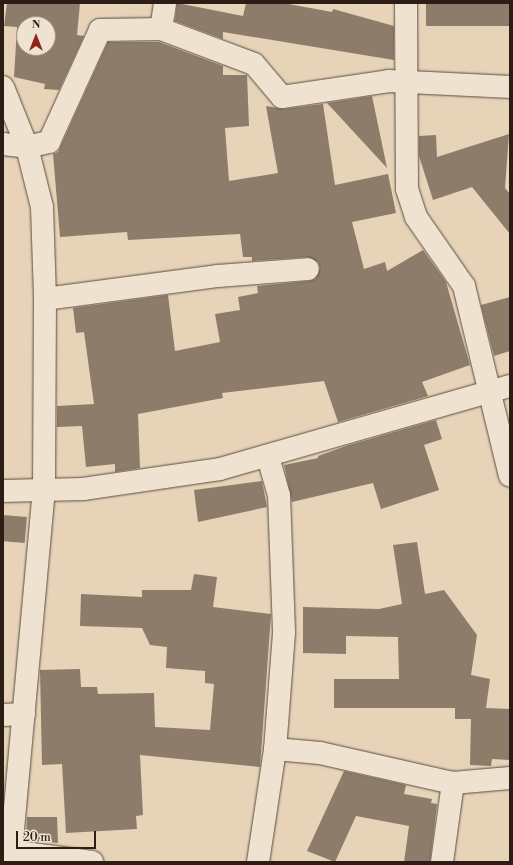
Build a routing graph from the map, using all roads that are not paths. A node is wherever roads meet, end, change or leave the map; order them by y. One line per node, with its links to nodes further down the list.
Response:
1 (165, 3): 3 (street)
2 (406, 3): 4 (street)
3 (161, 29): 4 (street); 8 (street)
4 (408, 81): 6 (street); 12 (street)
5 (3, 87): 8 (street)
6 (510, 87)
7 (3, 144): 8 (street)
8 (27, 148): 10 (street)
9 (308, 269): 10 (street)
10 (45, 299): 15 (street)
11 (510, 386): 12 (street)
12 (489, 391): 13 (street); 14 (street)
13 (268, 457): 15 (street); 18 (street)
14 (510, 476)
15 (44, 489): 16 (street); 17 (street)
16 (3, 491)
17 (13, 715): 21 (street)
18 (275, 749): 20 (street); 23 (street)
19 (510, 778): 20 (street)
20 (453, 783): 24 (street)
21 (10, 857): 22 (street)
22 (92, 862)
23 (258, 862)
24 (442, 862)

